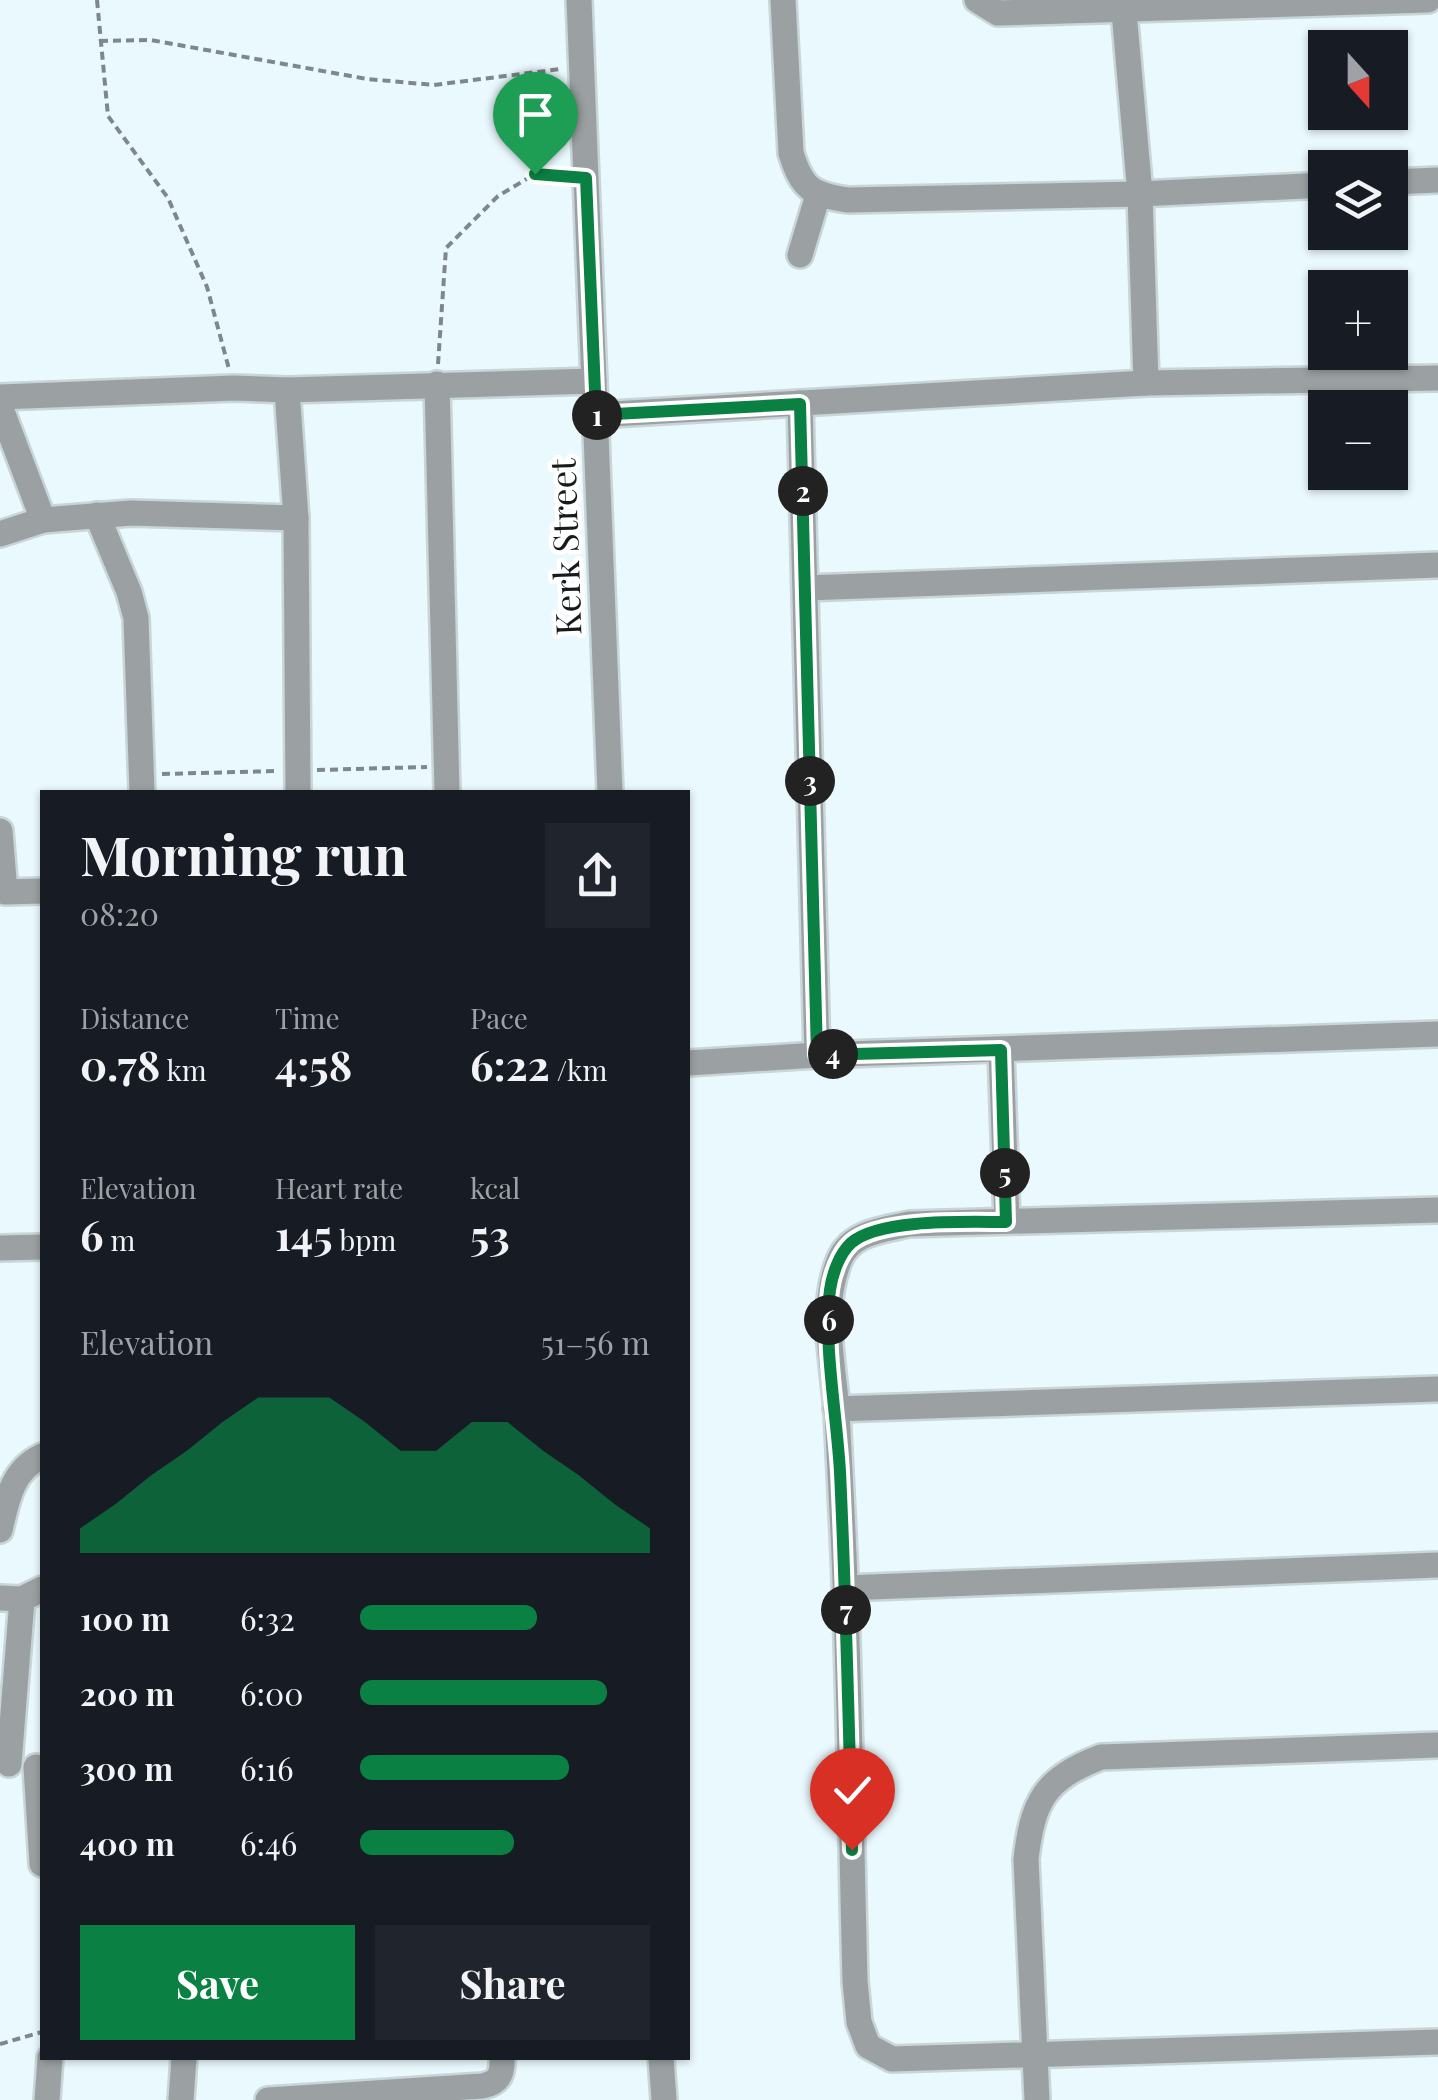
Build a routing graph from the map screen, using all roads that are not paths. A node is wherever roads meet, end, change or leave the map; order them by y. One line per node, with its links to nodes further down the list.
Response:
1 (580, 0): 14 (street, Kerk Street)
2 (783, 0): 11 (street)
3 (978, 0): 6 (street)
4 (1403, 0): 5 (street); 6 (street)
5 (1428, 0)
6 (1123, 4): 10 (street)
7 (1438, 180): 8 (street)
8 (1408, 181)
9 (1308, 186): 10 (street)
10 (1140, 194): 11 (street); 16 (street)
11 (818, 195): 12 (street)
12 (800, 254)
13 (1438, 378): 16 (street)
14 (594, 382): 15 (street); 21 (street, Kerk Street)
15 (436, 384): 17 (street); 30 (street)
16 (1146, 384): 19 (street)
17 (287, 390): 18 (street); 23 (street)
18 (0, 397)
19 (800, 404): 21 (street); 27 (street)
20 (0, 406): 24 (street)
21 (596, 415): 31 (street, Kerk Street)
22 (97, 516): 23 (street); 24 (street); 28 (street)
23 (296, 518): 29 (street)
24 (43, 520): 25 (street)
25 (0, 534)
26 (1438, 565): 27 (street)
27 (806, 588): 36 (street)
28 (142, 790)
29 (298, 790)
30 (447, 790)
31 (610, 790)
32 (0, 831): 33 (street)
33 (40, 891)
34 (1438, 1034): 35 (street)
35 (1001, 1050): 36 (street); 39 (street)
36 (817, 1055): 37 (street)
37 (690, 1063)
38 (1438, 1210): 39 (street)
39 (1006, 1222): 43 (street)
40 (40, 1247): 41 (street)
41 (0, 1248)
42 (1438, 1390): 43 (street)
43 (836, 1409): 47 (street)
44 (40, 1457): 45 (street)
45 (0, 1530)
46 (1438, 1565): 47 (street)
47 (846, 1588): 54 (street)
48 (22, 1595): 50 (street)
49 (1438, 1745): 54 (street)
50 (4, 1764): 51 (street)
51 (39, 1768): 52 (street)
52 (40, 1800)
53 (1438, 2042): 54 (street)
54 (1033, 2053): 63 (street)
55 (50, 2060): 59 (street)
56 (184, 2060): 60 (street)
57 (502, 2060): 61 (street)
58 (662, 2060): 62 (street)
59 (47, 2100)
60 (180, 2100)
61 (268, 2100)
62 (664, 2100)
63 (1037, 2100)

